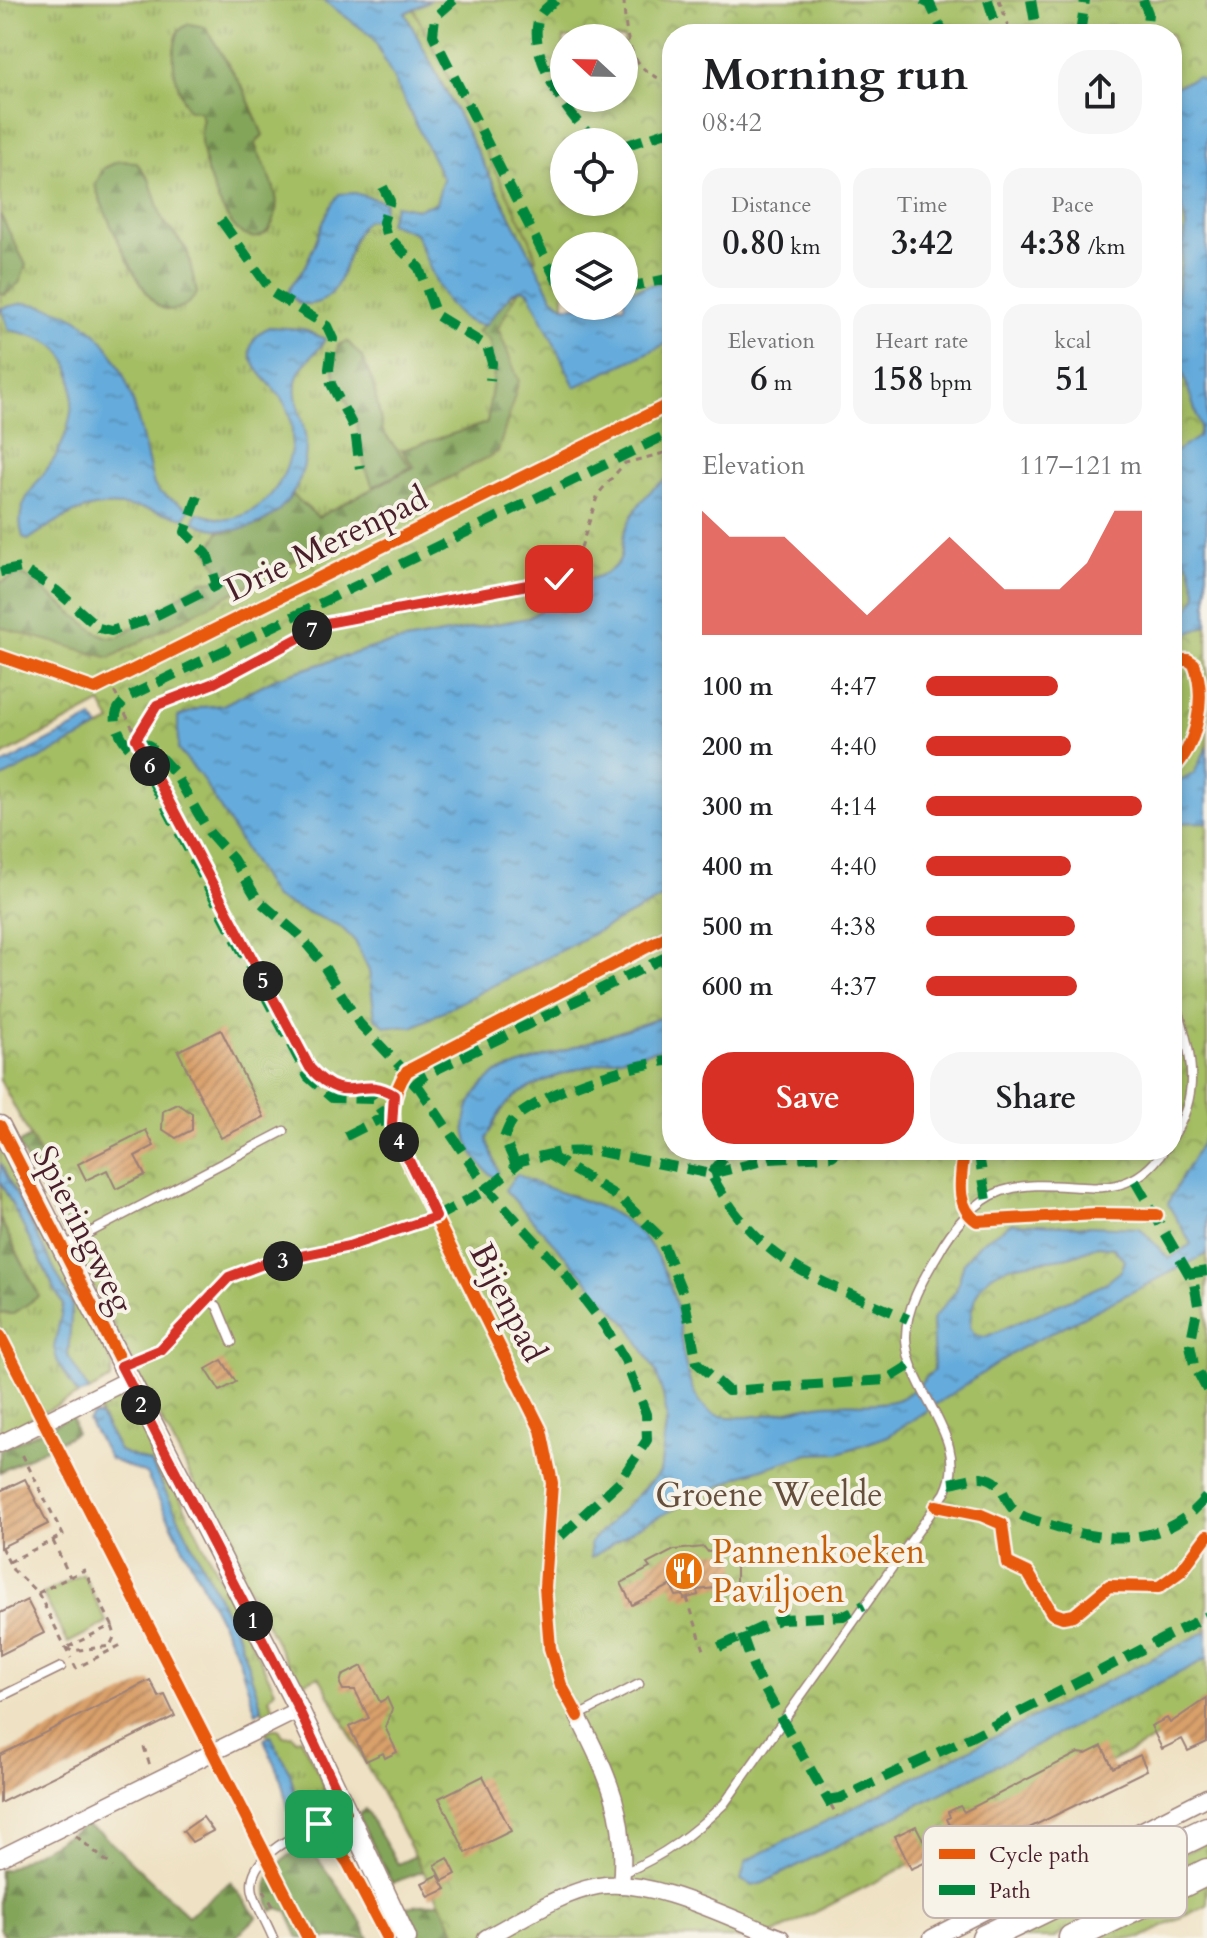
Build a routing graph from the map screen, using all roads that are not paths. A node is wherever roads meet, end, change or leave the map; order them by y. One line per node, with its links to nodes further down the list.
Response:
1 (1182, 1031): 2 (lane)
2 (1182, 1120)
3 (0, 1126): 6 (street, Spieringweg)
4 (284, 1131): 6 (lane)
5 (1157, 1160): 22 (lane)
6 (61, 1247): 8 (street, Spieringweg)
7 (232, 1342): 8 (lane)
8 (124, 1373): 9 (street); 13 (street, Spieringweg)
9 (7, 1440)
10 (61, 1667): 12 (lane)
11 (639, 1684): 14 (lane)
12 (0, 1697)
13 (298, 1710): 16 (street, Spieringweg); 20 (street)
14 (578, 1716): 22 (street)
15 (1207, 1797): 17 (street)
16 (347, 1812): 27 (lane); 28 (street, Spieringweg)
17 (1150, 1826)
18 (1207, 1830): 19 (highway)
19 (1187, 1840)
20 (0, 1858)
21 (1207, 1872): 23 (highway)
22 (622, 1879): 29 (street); 30 (street)
23 (1187, 1882)
24 (971, 1918): 31 (street)
25 (1026, 1918): 32 (highway)
26 (1113, 1918): 33 (highway)
27 (273, 1938)
28 (406, 1938)
29 (486, 1938)
30 (781, 1938)
31 (932, 1938)
32 (985, 1938)
33 (1072, 1938)

